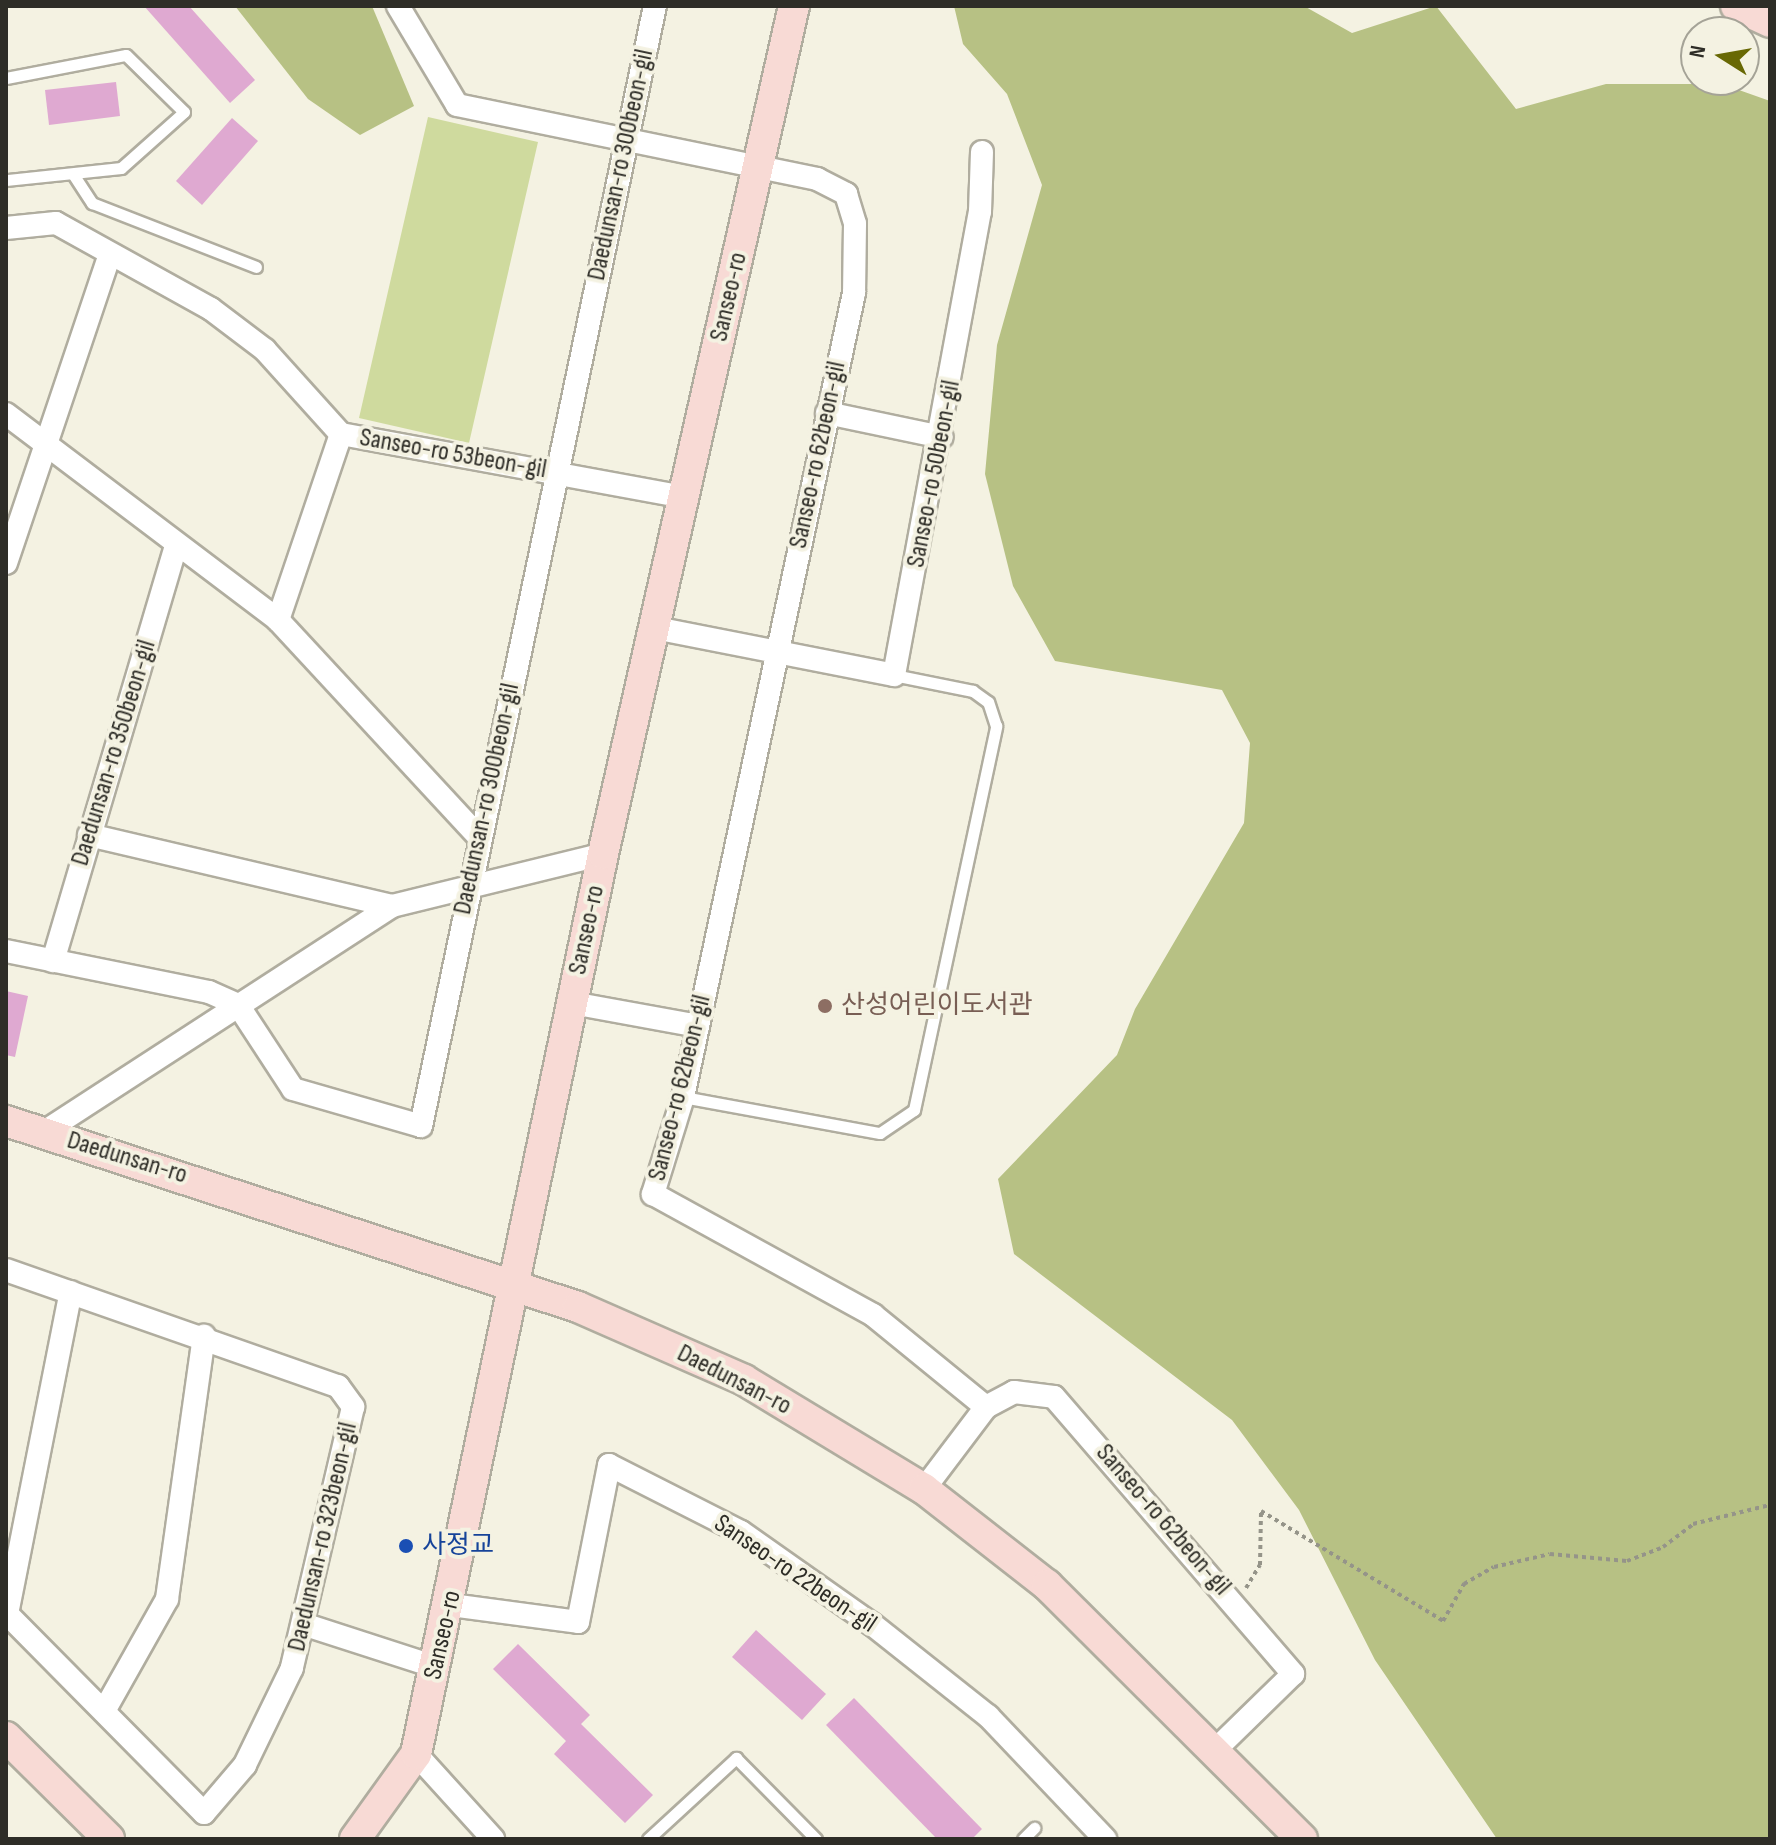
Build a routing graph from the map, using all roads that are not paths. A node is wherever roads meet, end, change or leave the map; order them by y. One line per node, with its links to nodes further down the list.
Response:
1 (398, 6): 7 (street, Sanseo-ro 62beon-gil)
2 (794, 6): 9 (main road, Sanseo-ro)
3 (1736, 6): 5 (main road)
4 (648, 8): 7 (street, Daedunsan-ro 300beon-gil)
5 (1770, 22)
6 (6, 78): 10 (lane)
7 (625, 145): 9 (street, Sanseo-ro 62beon-gil); 20 (street, Daedunsan-ro 300beon-gil)
8 (982, 152): 18 (street, Sanseo-ro 50beon-gil)
9 (758, 169): 15 (street, Sanseo-ro 62beon-gil); 21 (main road, Sanseo-ro)
10 (73, 174): 11 (lane); 14 (lane)
11 (6, 180)
12 (6, 228): 13 (street, Sanseo-ro 53beon-gil)
13 (110, 254): 17 (street, Sanseo-ro 53beon-gil); 19 (street)
14 (256, 267)
15 (827, 413): 18 (street); 26 (street, Sanseo-ro 62beon-gil)
16 (6, 414): 19 (street)
17 (341, 434): 20 (street, Sanseo-ro 53beon-gil); 24 (street)
18 (942, 437): 27 (street, Sanseo-ro 50beon-gil)
19 (44, 443): 22 (street); 23 (street)
20 (556, 473): 21 (street, Sanseo-ro 53beon-gil); 29 (street, Daedunsan-ro 300beon-gil)
21 (684, 497): 25 (main road, Sanseo-ro)
22 (176, 545): 24 (street); 28 (street, Daedunsan-ro 350beon-gil)
23 (6, 563)
24 (278, 620): 29 (street)
25 (655, 628): 26 (street); 30 (main road, Sanseo-ro)
26 (775, 653): 27 (street); 37 (street, Sanseo-ro 62beon-gil)
27 (894, 675): 38 (lane)
28 (89, 835): 32 (street); 34 (street, Daedunsan-ro 350beon-gil)
29 (478, 836): 31 (street, Daedunsan-ro 300beon-gil)
30 (603, 854): 31 (street, Daedunsan-ro); 35 (main road, Sanseo-ro)
31 (468, 884): 32 (street, Daedunsan-ro); 36 (street, Daedunsan-ro 300beon-gil)
32 (392, 906): 36 (street, Daedunsan-ro)
33 (6, 951): 34 (street)
34 (53, 961): 36 (street)
35 (572, 1003): 37 (street); 42 (main road, Sanseo-ro)
36 (238, 1005): 40 (street, Daedunsan-ro)
37 (698, 1026): 38 (street, Sanseo-ro 62beon-gil)
38 (683, 1097): 45 (street, Sanseo-ro 62beon-gil)
39 (7, 1123): 40 (main road, Daedunsan-ro)
40 (44, 1132): 42 (main road, Daedunsan-ro)
41 (6, 1270): 43 (street, Daedunsan-ro 323beon-gil)
42 (511, 1286): 46 (main road, Daedunsan-ro); 47 (main road, Sanseo-ro)
43 (71, 1292): 44 (street, Daedunsan-ro 323beon-gil); 48 (street, Daedunsan-ro 323beon-gil)
44 (204, 1336): 49 (street, Daedunsan-ro 323beon-gil); 51 (street)
45 (986, 1407): 46 (street); 53 (street, Sanseo-ro 62beon-gil)
46 (924, 1489): 53 (main road, Daedunsan-ro)
47 (451, 1605): 50 (main road, Sanseo-ro); 62 (street, Sanseo-ro 22beon-gil)
48 (7, 1613): 51 (street, Daedunsan-ro 323beon-gil)
49 (306, 1625): 50 (street); 51 (street, Daedunsan-ro 323beon-gil)
50 (436, 1667): 54 (main road, Sanseo-ro)
51 (104, 1711)
52 (6, 1737): 56 (main road)
53 (1215, 1750): 63 (main road, Daedunsan-ro)
54 (416, 1754): 57 (main road, Sanseo-ro); 58 (street)
55 (1034, 1828): 61 (lane)
56 (109, 1839)
57 (355, 1839)
58 (493, 1839)
59 (648, 1839): 60 (lane)
60 (816, 1839)
61 (1023, 1839)
62 (1105, 1839)
63 (1302, 1839)

